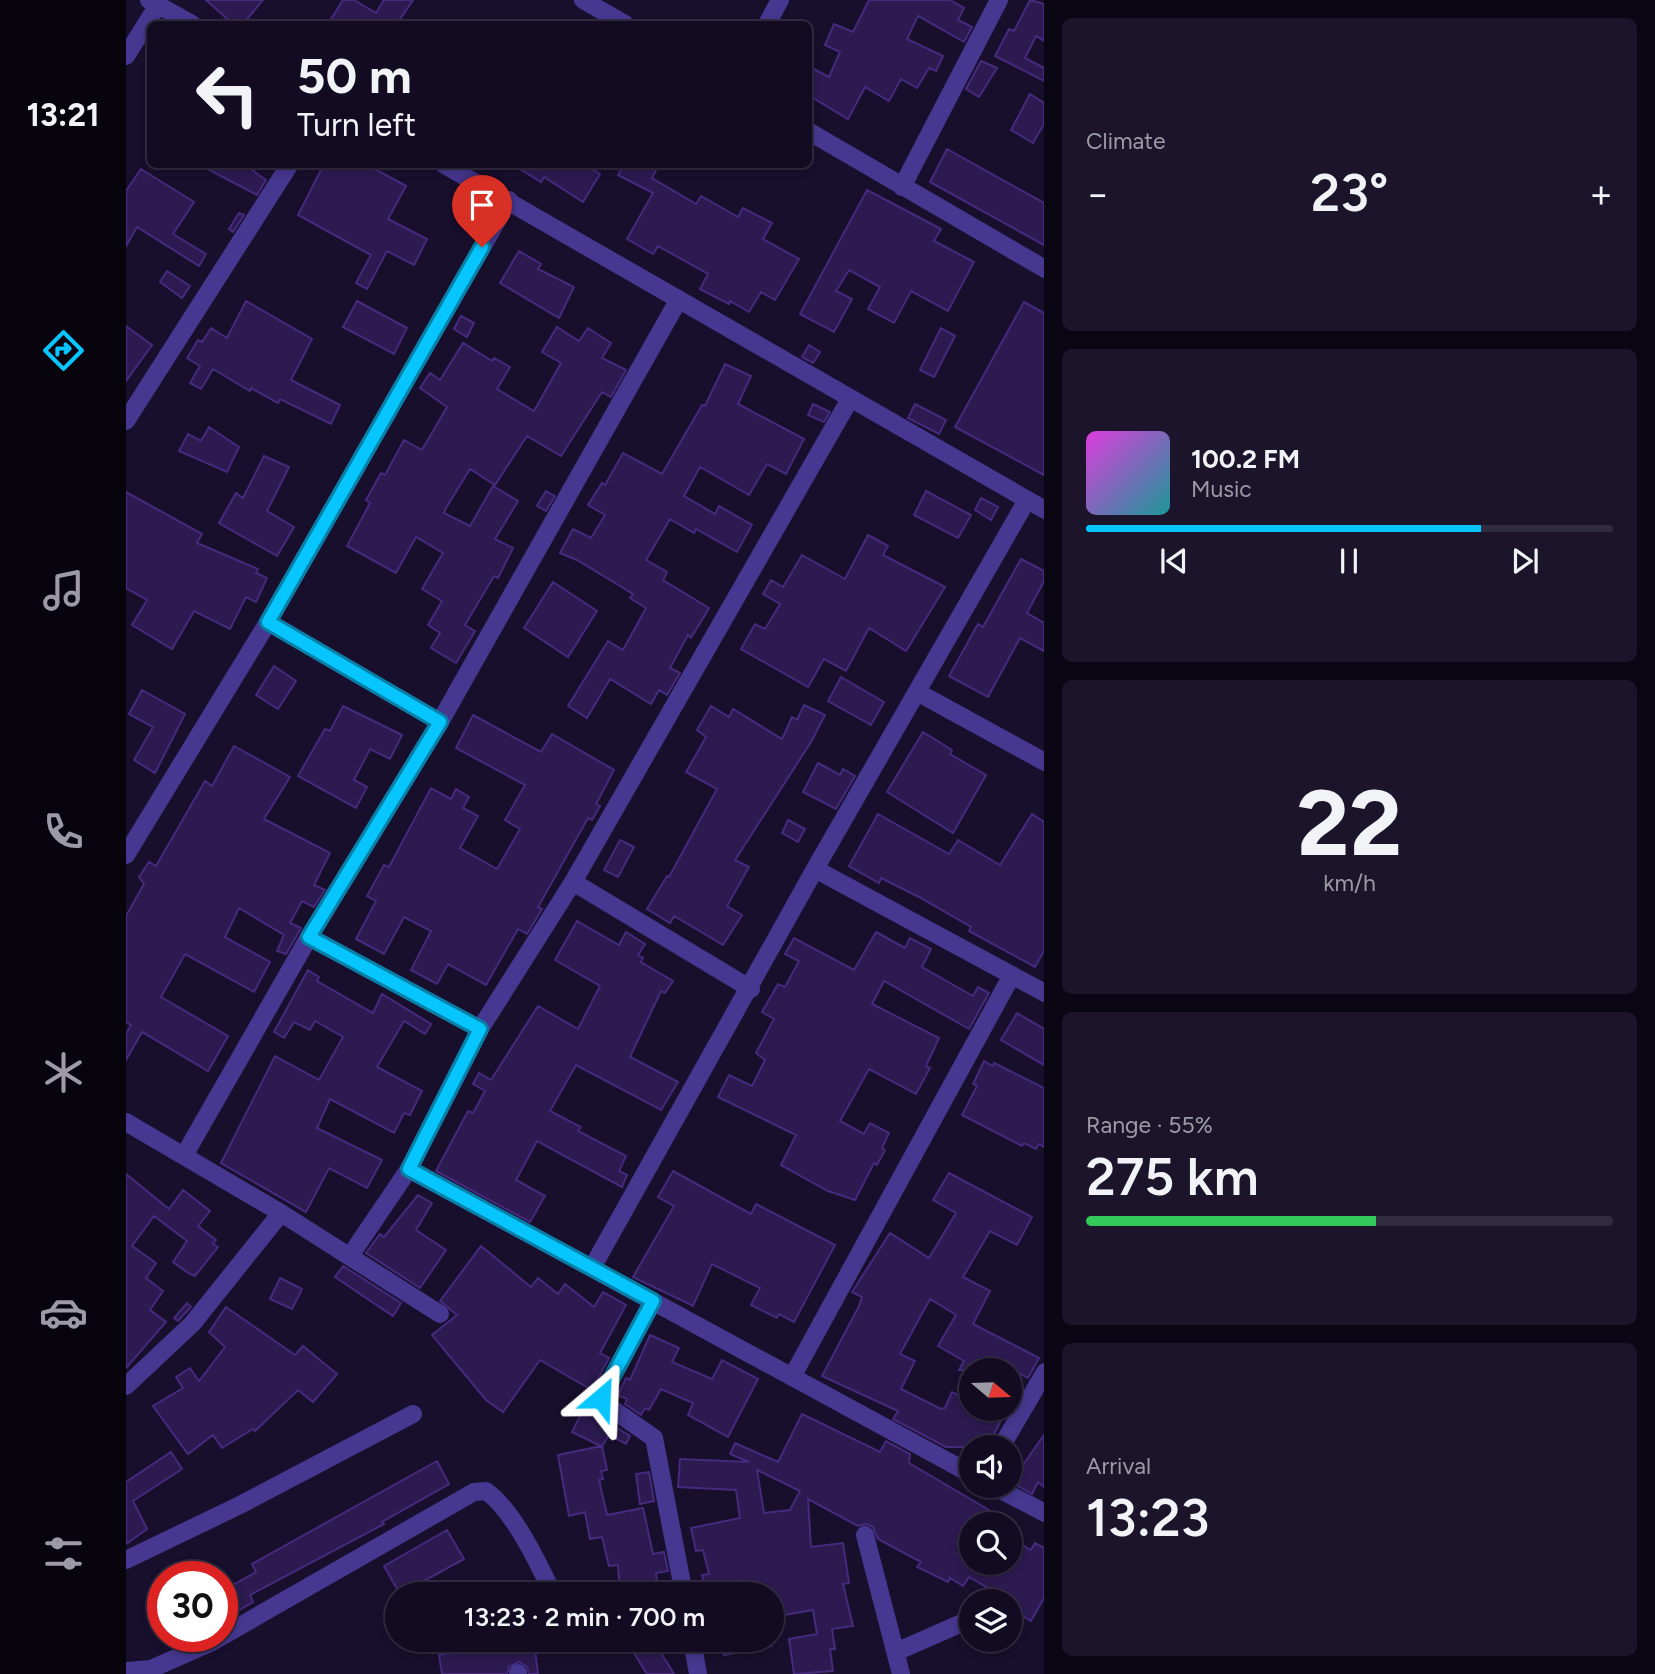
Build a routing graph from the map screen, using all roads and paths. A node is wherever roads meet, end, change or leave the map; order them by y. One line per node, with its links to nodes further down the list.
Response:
1 (583, 0): 6 (street)
2 (780, 0): 7 (street)
3 (999, 0): 12 (street)
4 (154, 2): 5 (street); 8 (street)
5 (187, 21)
6 (620, 21)
7 (769, 21)
8 (126, 56)
9 (812, 133): 12 (street)
10 (287, 168): 17 (street)
11 (450, 168): 13 (street)
12 (902, 187): 14 (street)
13 (509, 200): 15 (street); 20 (street)
14 (1044, 269)
15 (679, 299): 16 (street); 22 (street)
16 (850, 399): 18 (street); 26 (street)
17 (126, 421)
18 (1027, 500): 19 (street); 21 (street)
19 (1044, 510)
20 (268, 622): 22 (street); 24 (street)
21 (917, 692): 23 (street); 25 (street)
22 (440, 722): 27 (street)
23 (1044, 762)
24 (126, 855)
25 (815, 869): 28 (street); 29 (street)
26 (573, 881): 29 (street); 31 (street)
27 (309, 937): 31 (street); 33 (street)
28 (1012, 975): 30 (street); 41 (street)
29 (751, 989): 37 (street)
30 (1044, 993)
31 (480, 1029): 34 (street)
32 (126, 1122): 33 (street)
33 (185, 1154): 35 (street)
34 (409, 1169): 36 (street); 37 (street)
35 (281, 1213): 36 (street); 42 (street)
36 (350, 1256): 39 (street)
37 (592, 1268): 38 (street)
38 (653, 1301): 41 (street); 51 (street)
39 (440, 1314)
40 (1044, 1372): 44 (street)
41 (792, 1377): 45 (street)
42 (126, 1386)
43 (413, 1414): 49 (street)
44 (1008, 1435)
45 (959, 1467)
46 (1016, 1498): 47 (street)
47 (1044, 1513)
48 (865, 1535): 53 (street)
49 (126, 1560)
50 (546, 1582): 56 (street)
51 (682, 1582)
52 (959, 1624): 53 (street)
53 (898, 1651): 58 (street)
54 (694, 1652): 57 (street)
55 (126, 1671): 56 (street)
56 (151, 1671)
57 (698, 1674)
58 (901, 1674)

